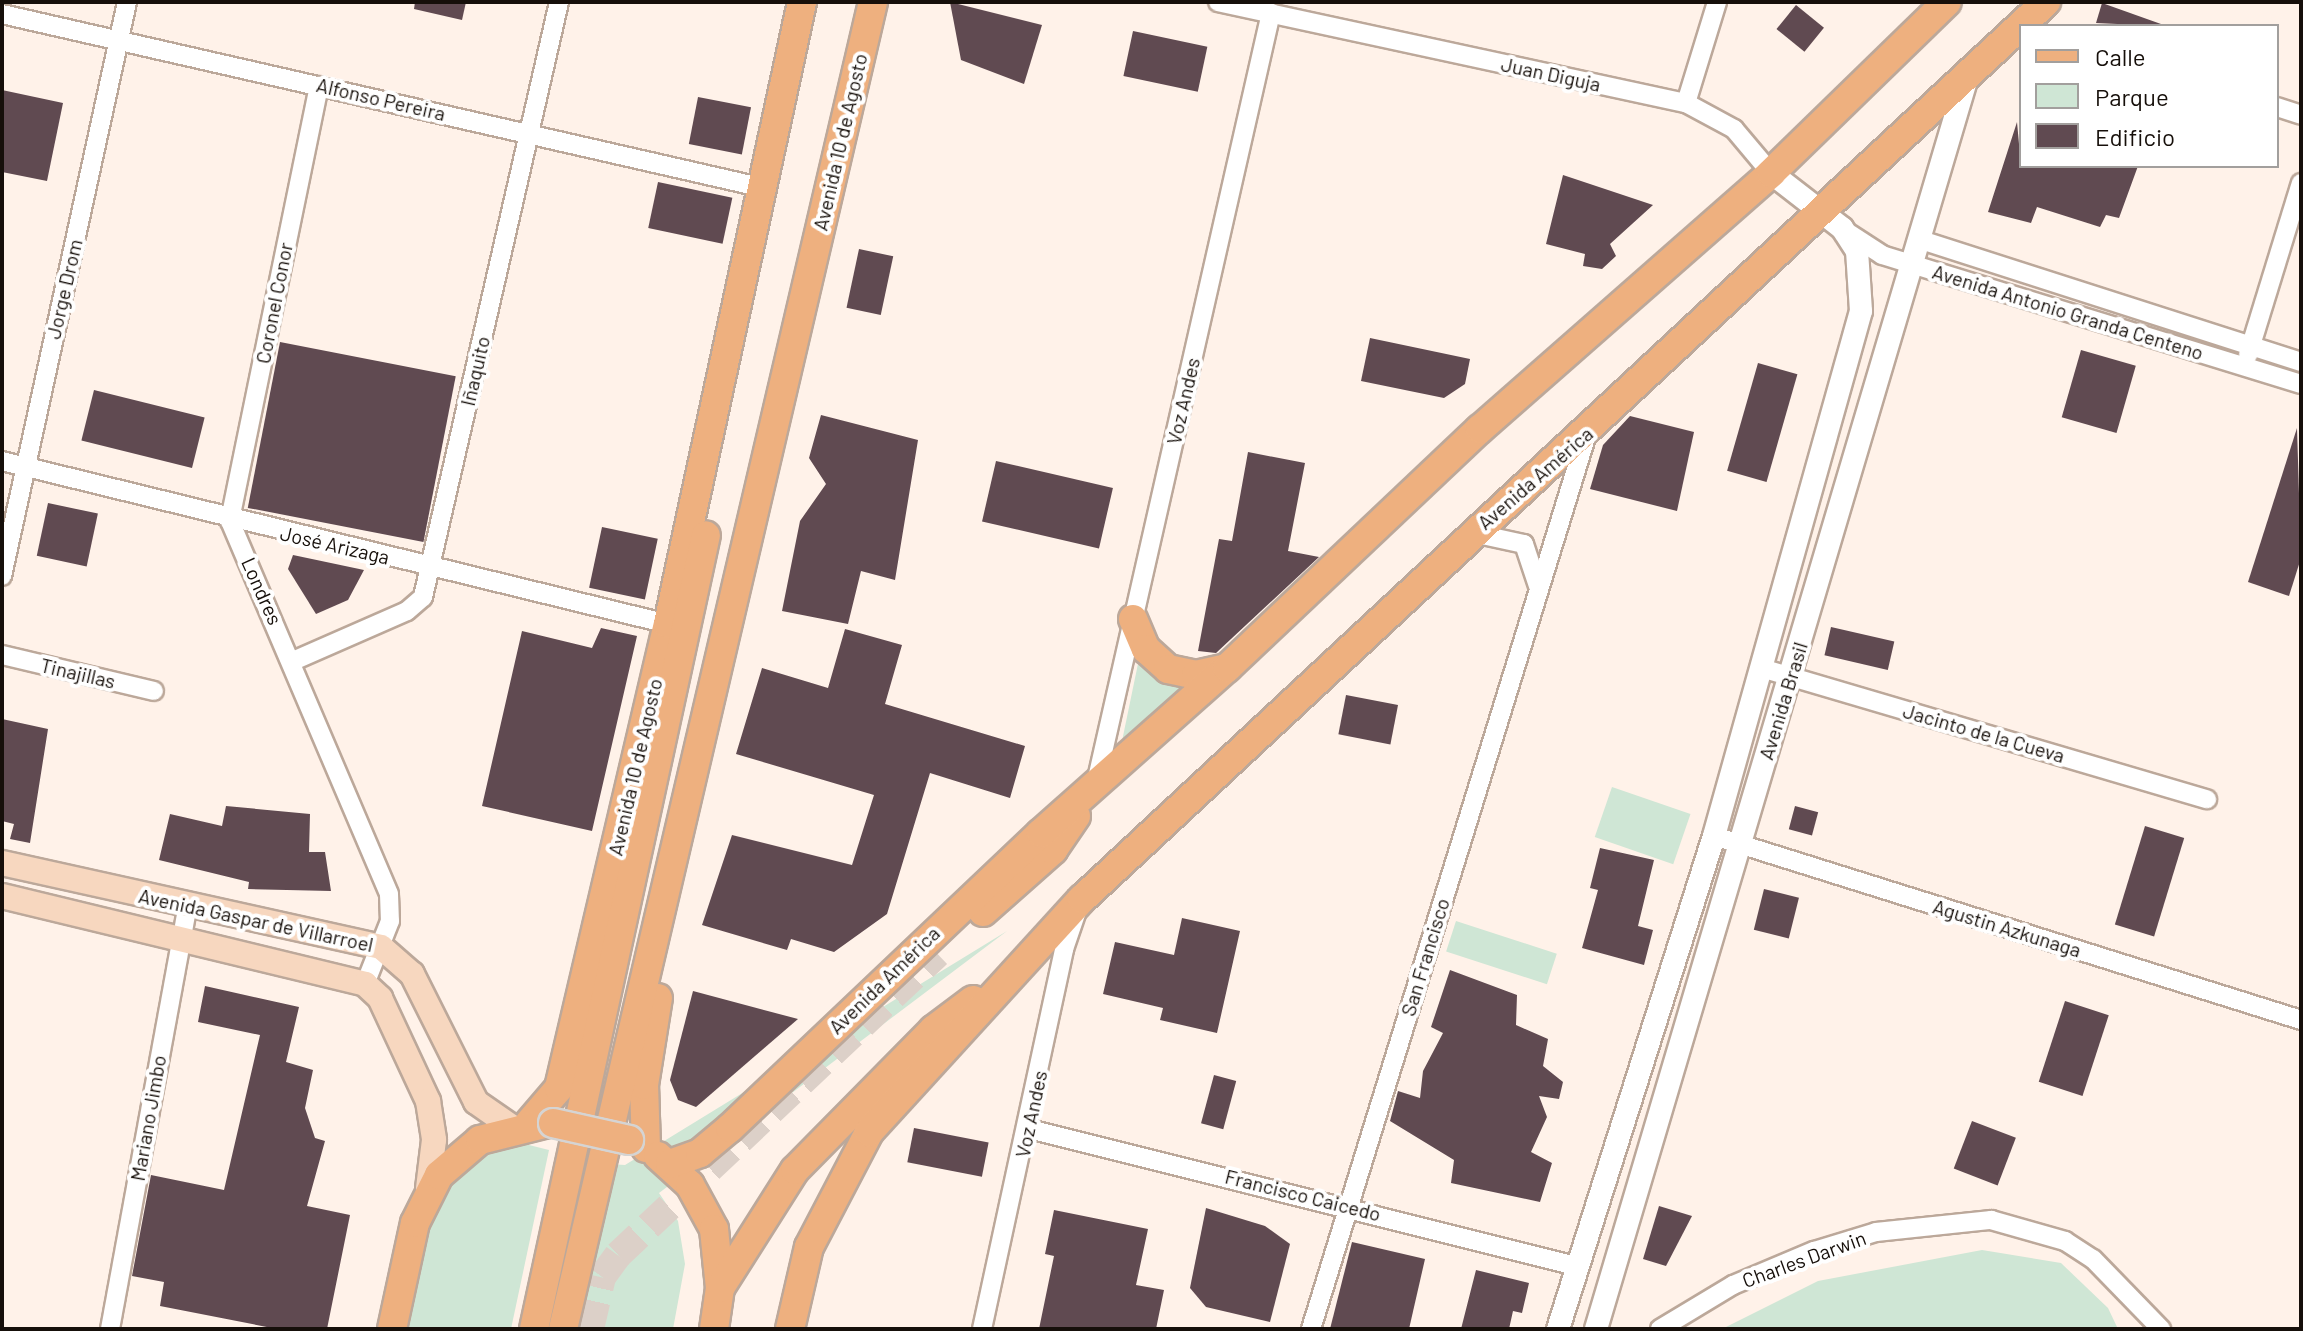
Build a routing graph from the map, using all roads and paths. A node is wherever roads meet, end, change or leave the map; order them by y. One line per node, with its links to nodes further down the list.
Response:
1 (127, 2): 13 (street, Jorge Drom)
2 (559, 2): 19 (street, Iñaquito)
3 (802, 2): 22 (main road, Avenida 10 de Agosto)
4 (873, 2): 31 (main road, Avenida 10 de Agosto)
5 (1218, 2): 9 (street, Juan Diguja)
6 (1717, 2): 16 (street)
7 (1947, 2): 20 (main road, Avenida América)
8 (2046, 2): 11 (main road, Avenida América)
9 (1271, 13): 16 (street, Juan Diguja); 40 (street, Voz Andes)
10 (2, 14): 13 (street, Alfonso Pereira)
11 (2026, 24)
12 (2019, 30): 14 (main road, Avenida América)
13 (120, 39): 15 (street, Alfonso Pereira); 34 (street, Jorge Drom)
14 (1969, 73): 23 (main road, Avenida América); 24 (street, Avenida Brasil)
15 (319, 86): 19 (street, Alfonso Pereira); 35 (street, Coronel Conor)
16 (1686, 103): 20 (street, Juan Diguja)
17 (2279, 108): 18 (street)
18 (2301, 115)
19 (530, 132): 22 (street, Alfonso Pereira); 37 (street, Iñaquito)
20 (1771, 173): 23 (street, Juan Diguja); 44 (main road, Avenida América)
21 (2301, 183): 26 (street)
22 (760, 187): 30 (main road, Avenida 10 de Agosto)
23 (1831, 219): 25 (street, Avenida Antonio Granda Centeno); 32 (main road, Avenida América); 45 (street, Avenida Brasil)
24 (1918, 239): 25 (street, Avenida Brasil); 26 (street, Avenida Antonio Granda Centeno)
25 (1911, 264): 28 (street, Avenida Antonio Granda Centeno); 46 (street, Avenida Brasil)
26 (2251, 346): 27 (street, Avenida Antonio Granda Centeno); 28 (street)
27 (2301, 362)
28 (2245, 365): 29 (street, Avenida Antonio Granda Centeno)
29 (2301, 384)
30 (714, 399): 41 (main road, Avenida 10 de Agosto); 72 (main road, Avenida 10 de Agosto)
31 (775, 422): 64 (main road, Avenida 10 de Agosto); 73 (main road, Avenida 10 de Agosto)
32 (1588, 432): 36 (main road, Avenida América); 39 (street, San Francisco)
33 (2, 461): 34 (street, José Arizaga)
34 (25, 467): 35 (street, José Arizaga); 38 (street, Jorge Drom)
35 (230, 521): 37 (street, José Arizaga); 43 (street, Londres)
36 (1473, 533): 39 (street); 54 (main road, Avenida América)
37 (432, 567): 41 (street, José Arizaga); 43 (street, Iñaquito)
38 (2, 576)
39 (1538, 586): 67 (street, San Francisco)
40 (1133, 619): 44 (main road); 48 (street, Voz Andes)
41 (668, 624): 62 (main road, Avenida 10 de Agosto)
42 (2, 655): 47 (street, Tinajillas)
43 (293, 661): 57 (street, Londres)
44 (1227, 668): 48 (main road, Avenida América)
45 (1761, 668): 46 (street, Jacinto de la Cueva); 50 (street, Avenida Brasil)
46 (1791, 675): 49 (street, Jacinto de la Cueva); 51 (street, Avenida Brasil)
47 (154, 691)
48 (1095, 789): 58 (main road, Avenida América); 65 (main road, Avenida América)
49 (2207, 799)
50 (1714, 836): 51 (street, Agustin Azkunaga); 68 (street, Avenida Brasil)
51 (1739, 846): 61 (street, Agustin Azkunaga); 79 (street, Avenida Brasil)
52 (2, 863): 55 (main road, Avenida Gaspar de Villarroel)
53 (2, 896): 56 (main road, Avenida Gaspar de Villarroel)
54 (1082, 899): 59 (main road, Avenida América); 63 (street, Voz Andes)
55 (188, 906): 56 (street, Mariano Jimbo); 57 (main road, Avenida Gaspar de Villarroel)
56 (182, 938): 60 (main road, Avenida Gaspar de Villarroel); 70 (street, Mariano Jimbo)
57 (381, 947): 60 (street, Londres); 62 (main road, Avenida Gaspar de Villarroel)
58 (937, 954)
59 (1028, 959): 69 (main road, Avenida América); 75 (main road, Avenida América)
60 (365, 984): 66 (main road, Avenida Gaspar de Villarroel)
61 (2301, 1020)
62 (531, 1124): 64 (main road, bridge); 66 (main road, Avenida 10 de Agosto)
63 (1029, 1129): 67 (street, Francisco Caicedo); 76 (street, Voz Andes)
64 (638, 1144): 65 (main road)
65 (670, 1164): 69 (main road)
66 (428, 1188): 71 (main road, Avenida 10 de Agosto)
67 (1349, 1205): 68 (street, Francisco Caicedo); 77 (street, San Francisco)
68 (1576, 1266): 78 (street, Avenida Brasil)
69 (720, 1288): 74 (main road)
70 (110, 1329)
71 (392, 1329)
72 (534, 1329)
73 (563, 1329)
74 (714, 1329)
75 (790, 1329)
76 (982, 1329)
77 (1311, 1329)
78 (1558, 1329)
79 (1596, 1329)
80 (1660, 1329): 81 (street, Charles Darwin)
81 (2161, 1329)

